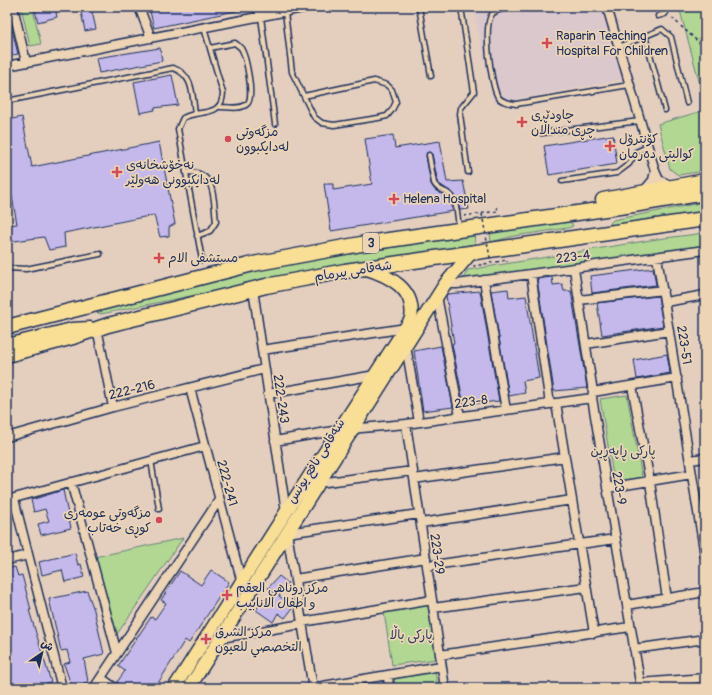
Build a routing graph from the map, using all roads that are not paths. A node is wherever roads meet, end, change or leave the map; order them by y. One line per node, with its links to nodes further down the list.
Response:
1 (13, 7): 18 (street)
2 (139, 7): 15 (street)
3 (258, 7): 11 (street)
4 (308, 7): 10 (street)
5 (419, 7): 20 (lane)
6 (461, 7): 35 (lane)
7 (520, 7): 21 (lane)
8 (607, 7): 16 (street)
9 (669, 7): 12 (lane)
10 (285, 12): 11 (street); 22 (lane)
11 (261, 16): 13 (street); 29 (lane)
12 (658, 16)
13 (204, 27): 15 (street); 17 (lane)
14 (645, 36): 16 (lane); 24 (lane); 26 (lane)
15 (150, 38): 18 (street)
16 (619, 47): 21 (street)
17 (210, 48): 25 (lane); 25 (lane)
18 (26, 62): 19 (street)
19 (7, 66)
20 (431, 76)
21 (629, 85): 28 (street)
22 (304, 96): 22 (lane)
23 (7, 101): 27 (lane)
24 (687, 103)
25 (220, 107): 27 (lane)
26 (665, 110)
27 (195, 113): 34 (lane)
28 (640, 121): 30 (lane); 31 (street)
29 (275, 124)
30 (542, 134)
31 (647, 147): 33 (street); 36 (lane)
32 (429, 155): 45 (lane)
33 (655, 171): 38 (street); 40 (street)
34 (186, 172): 47 (lane); 47 (lane)
35 (468, 172)
36 (562, 181)
37 (705, 181): 38 (highway)
38 (677, 186): 40 (highway)
39 (705, 193): 41 (highway, شەقامی پیرمام / 3)
40 (639, 194): 44 (highway)
41 (607, 209): 42 (highway, شەقامی پیرمام / 3); 46 (highway)
42 (564, 215): 44 (highway, شەقامی پیرمام / 3); 48 (highway)
43 (705, 219): 46 (highway, شەقامی پیرمام / 3)
44 (520, 222): 45 (highway, شەقامی پیرمام / 3)
45 (460, 231): 67 (highway, شەقامی پیرمام / 3)
46 (610, 232): 48 (highway, شەقامی پیرمام / 3)
47 (197, 236): 53 (lane)
48 (567, 239): 50 (highway, شەقامی پیرمام / 3)
49 (705, 250): 52 (street, 223-4)
50 (471, 253): 55 (highway, شەقامی پیرمام / 3); 59 (main road, شەقامی نافع یونس)
51 (100, 254): 54 (lane)
52 (657, 257): 56 (street, 223-4); 61 (street, 223-51)
53 (202, 260)
54 (7, 268)
55 (364, 268): 60 (highway, شەقامی پیرمام / 3); 70 (main road, شەقامی نافع یونس)
56 (574, 269): 57 (street, 223-4); 64 (street, 223-9)
57 (531, 274): 58 (street, 223-4); 84 (street)
58 (484, 280): 59 (street, 223-4); 86 (street)
59 (445, 284): 63 (main road, شەقامی نافع یونس)
60 (253, 289): 69 (highway, شەقامی پیرمام / 3); 75 (street, 222-243)
61 (663, 290): 64 (street); 65 (street, 223-51)
62 (705, 295): 65 (street)
63 (437, 296): 74 (main road, شەقامی نافع یونس); 87 (street)
64 (579, 300): 72 (street, 223-9)
65 (664, 302): 71 (street, 223-51)
66 (7, 318): 67 (highway)
67 (42, 318): 68 (highway, شەقامی پیرمام / 3)
68 (7, 327)
69 (97, 328): 73 (main road); 76 (highway, شەقامی پیرمام / 3); 85 (street)
70 (406, 328): 75 (street); 78 (main road, شەقامی نافع یونس)
71 (669, 331): 72 (street); 79 (street, 223-51)
72 (586, 344): 83 (street, 223-9)
73 (7, 345)
74 (406, 346): 88 (street); 90 (main road, شەقامی نافع یونس)
75 (262, 350): 77 (street, 222-243)
76 (7, 355)
77 (264, 369): 81 (street, 222-216); 82 (street, 222-243)
78 (375, 375): 82 (street); 91 (main road, شەقامی نافع یونس)
79 (677, 378): 80 (street, 223-8); 98 (street, 223-51)
80 (632, 386): 83 (street, 223-8); 102 (street)
81 (190, 388): 85 (street, 222-216); 94 (street, 222-241)
82 (268, 394): 93 (street, 222-243)
83 (592, 395): 84 (street, 223-8); 104 (street, 223-9)
84 (553, 403): 86 (street, 223-8); 95 (street)
85 (113, 408): 92 (street, 222-216)
86 (506, 410): 87 (street, 223-8)
87 (460, 416): 88 (street, 223-8)
88 (419, 422): 89 (street, 223-8)
89 (406, 424): 90 (street, 223-8); 100 (street, 223-29)
90 (353, 428): 91 (street, 223-8); 103 (main road, شەقامی نافع یونس)
91 (339, 430): 93 (street, 223-8); 109 (main road, شەقامی نافع یونس)
92 (7, 437)
93 (275, 441): 109 (street, 222-243)
94 (205, 446): 97 (street); 106 (street, 222-241)
95 (565, 457): 100 (street); 107 (street)
96 (705, 458): 98 (street)
97 (151, 460): 101 (street); 108 (lane)
98 (690, 460): 99 (street, 223-51)
99 (692, 474): 102 (street); 115 (street, 223-51)
100 (414, 475): 103 (street); 110 (street, 223-29)
101 (71, 482): 105 (street); 131 (street)
102 (650, 482): 104 (street); 122 (street)
103 (319, 483): 111 (main road, شەقامی نافع یونس)
104 (607, 488): 112 (street, 223-9)
105 (11, 500): 114 (street)
106 (219, 500): 119 (street, 222-241); 131 (street)
107 (572, 500): 110 (street); 113 (street)
108 (159, 509)
109 (286, 512): 111 (main road, شەقامی نافع یونس)
110 (420, 518): 111 (street); 117 (street, 223-29)
111 (282, 530): 118 (street); 119 (main road, شەقامی نافع یونس); 128 (main road, شەقامی نافع یونس)
112 (615, 539): 113 (street); 124 (street, 223-9)
113 (580, 544): 117 (street); 120 (street)
114 (28, 555): 116 (street); 139 (street)
115 (705, 556)
116 (7, 560)
117 (426, 562): 118 (street); 123 (street, 223-29)
118 (294, 579): 125 (street)
119 (242, 583): 142 (main road, شەقامی نافع یونس)
120 (586, 587): 123 (street); 127 (street)
121 (705, 592): 122 (street)
122 (667, 598): 124 (street)
123 (433, 604): 125 (street); 132 (street, 223-29)
124 (626, 605): 126 (street, 223-9)
125 (302, 623): 128 (street); 144 (street)
126 (630, 627): 127 (street); 130 (street, 223-9)
127 (594, 633): 132 (street)
128 (221, 638): 143 (main road, شەقامی نافع یونس)
129 (705, 639): 130 (street)
130 (634, 649): 138 (street, 223-9)
131 (117, 653): 135 (street)
132 (440, 655): 133 (street, 223-29)
133 (442, 666): 134 (street); 146 (street, 223-29)
134 (388, 675): 137 (street); 145 (street)
135 (101, 678): 140 (street); 141 (street)
136 (705, 678): 138 (street)
137 (342, 686): 144 (street)
138 (638, 686)
139 (62, 688)
140 (94, 688)
141 (115, 688)
142 (174, 688)
143 (189, 688)
144 (312, 688)
145 (390, 688)
146 (445, 688)

